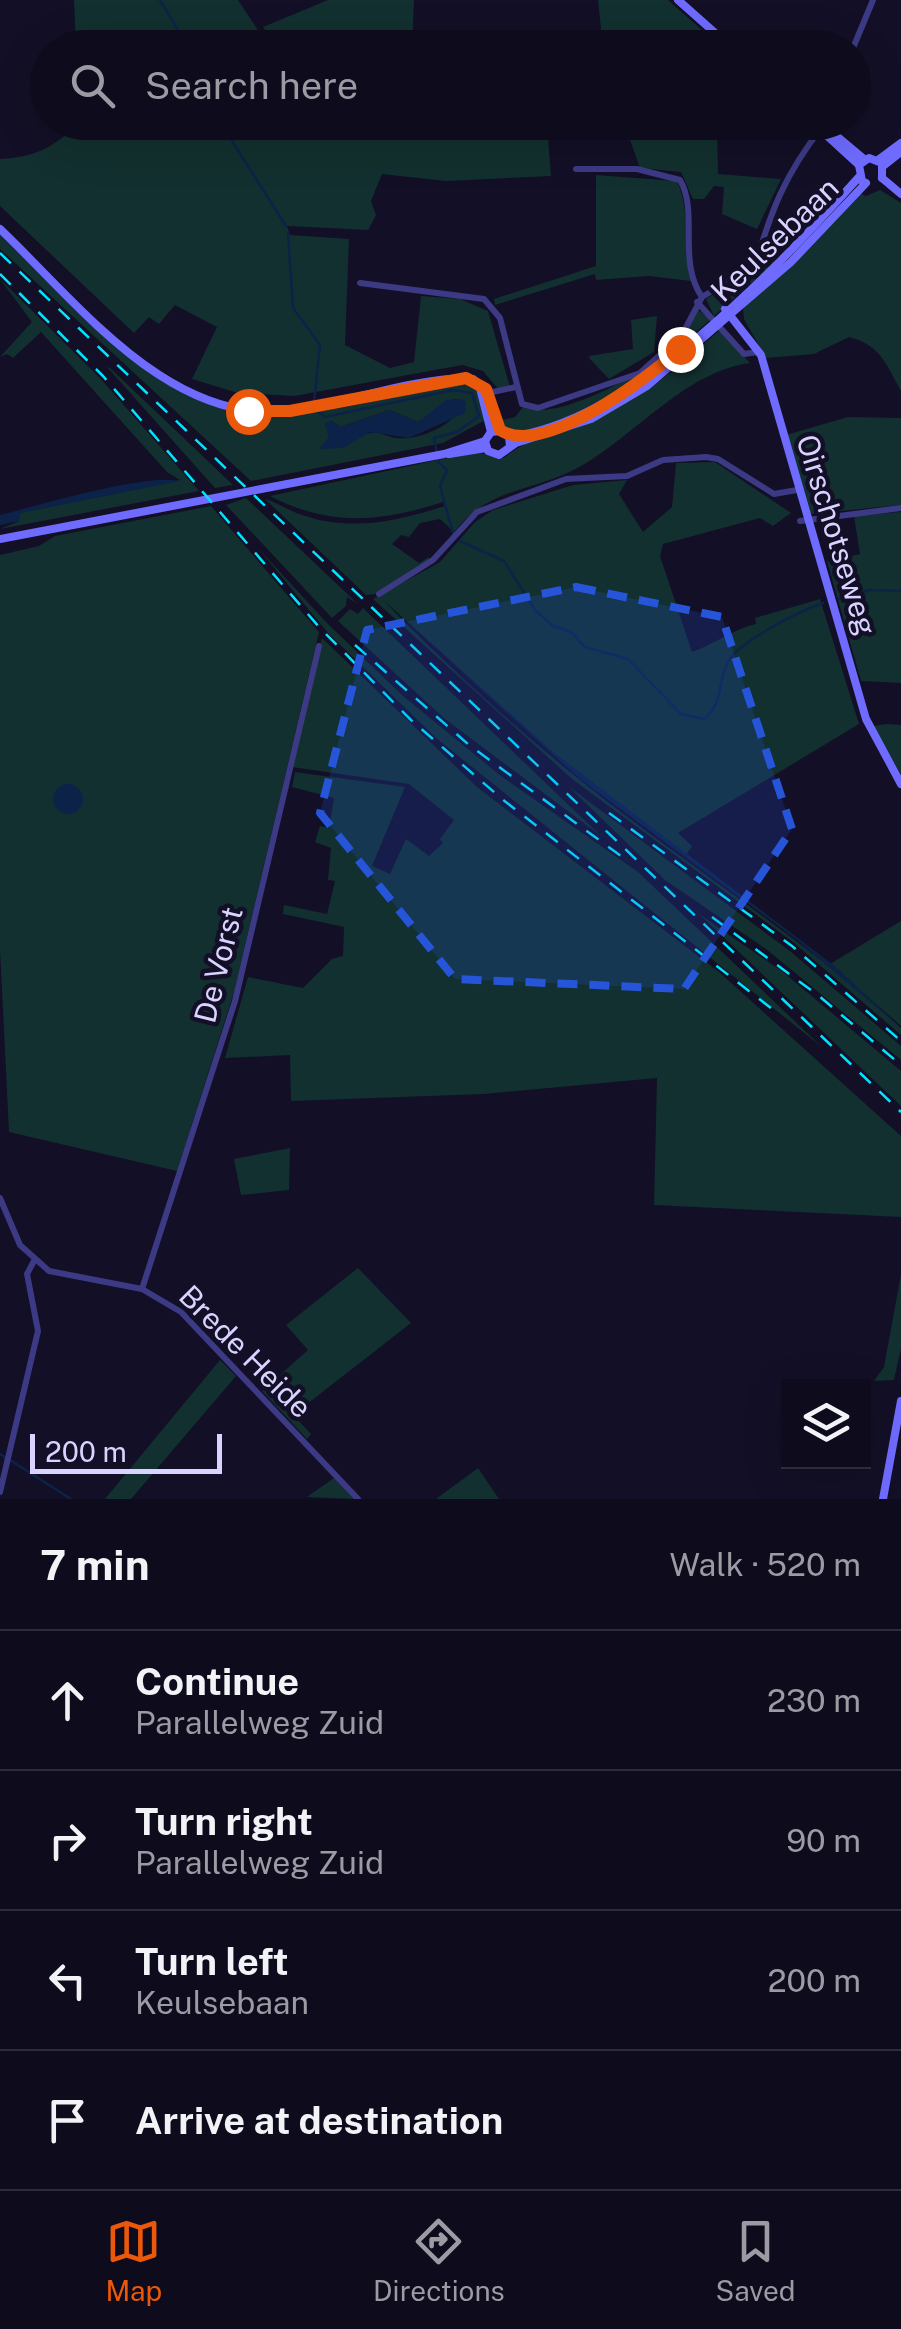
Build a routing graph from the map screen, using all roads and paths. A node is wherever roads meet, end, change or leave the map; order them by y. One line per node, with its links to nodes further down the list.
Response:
1 (678, 0): 3 (main road)
2 (874, 0): 4 (street)
3 (712, 30)
4 (861, 30)
5 (811, 140): 17 (street)
6 (838, 140): 9 (main road)
7 (901, 143): 10 (main road)
8 (901, 152): 10 (main road)
9 (862, 162): 10 (main road); 13 (main road)
10 (881, 163): 12 (main road)
11 (576, 169): 17 (street)
12 (882, 178): 13 (main road); 14 (main road)
13 (862, 180): 18 (main road, Keulsebaan)
14 (901, 194)
15 (0, 229): 22 (main road)
16 (360, 282): 21 (street)
17 (700, 299): 19 (street); 21 (street)
18 (728, 312): 19 (main road, Keulsebaan); 20 (main road, Oirschotseweg)
19 (716, 322): 20 (street); 24 (main road, Keulsebaan)
20 (759, 352): 26 (main road, Oirschotseweg)
21 (516, 387): 22 (street)
22 (486, 394): 23 (main road)
23 (496, 431): 24 (main road); 25 (main road)
24 (509, 442): 25 (main road, Keulsebaan)
25 (485, 445): 29 (main road)
26 (797, 490): 28 (main road, Oirschotseweg); 30 (street)
27 (901, 508): 28 (street)
28 (803, 520): 32 (main road, Oirschotseweg)
29 (2, 540)
30 (379, 594)
31 (318, 646): 35 (street, De Vorst)
32 (901, 784)
33 (0, 1198): 34 (street)
34 (34, 1261): 35 (street, Brede Heide); 37 (street)
35 (142, 1290): 38 (street, Brede Heide)
36 (901, 1401): 39 (main road)
37 (0, 1492)
38 (358, 1499)
39 (882, 1499)

